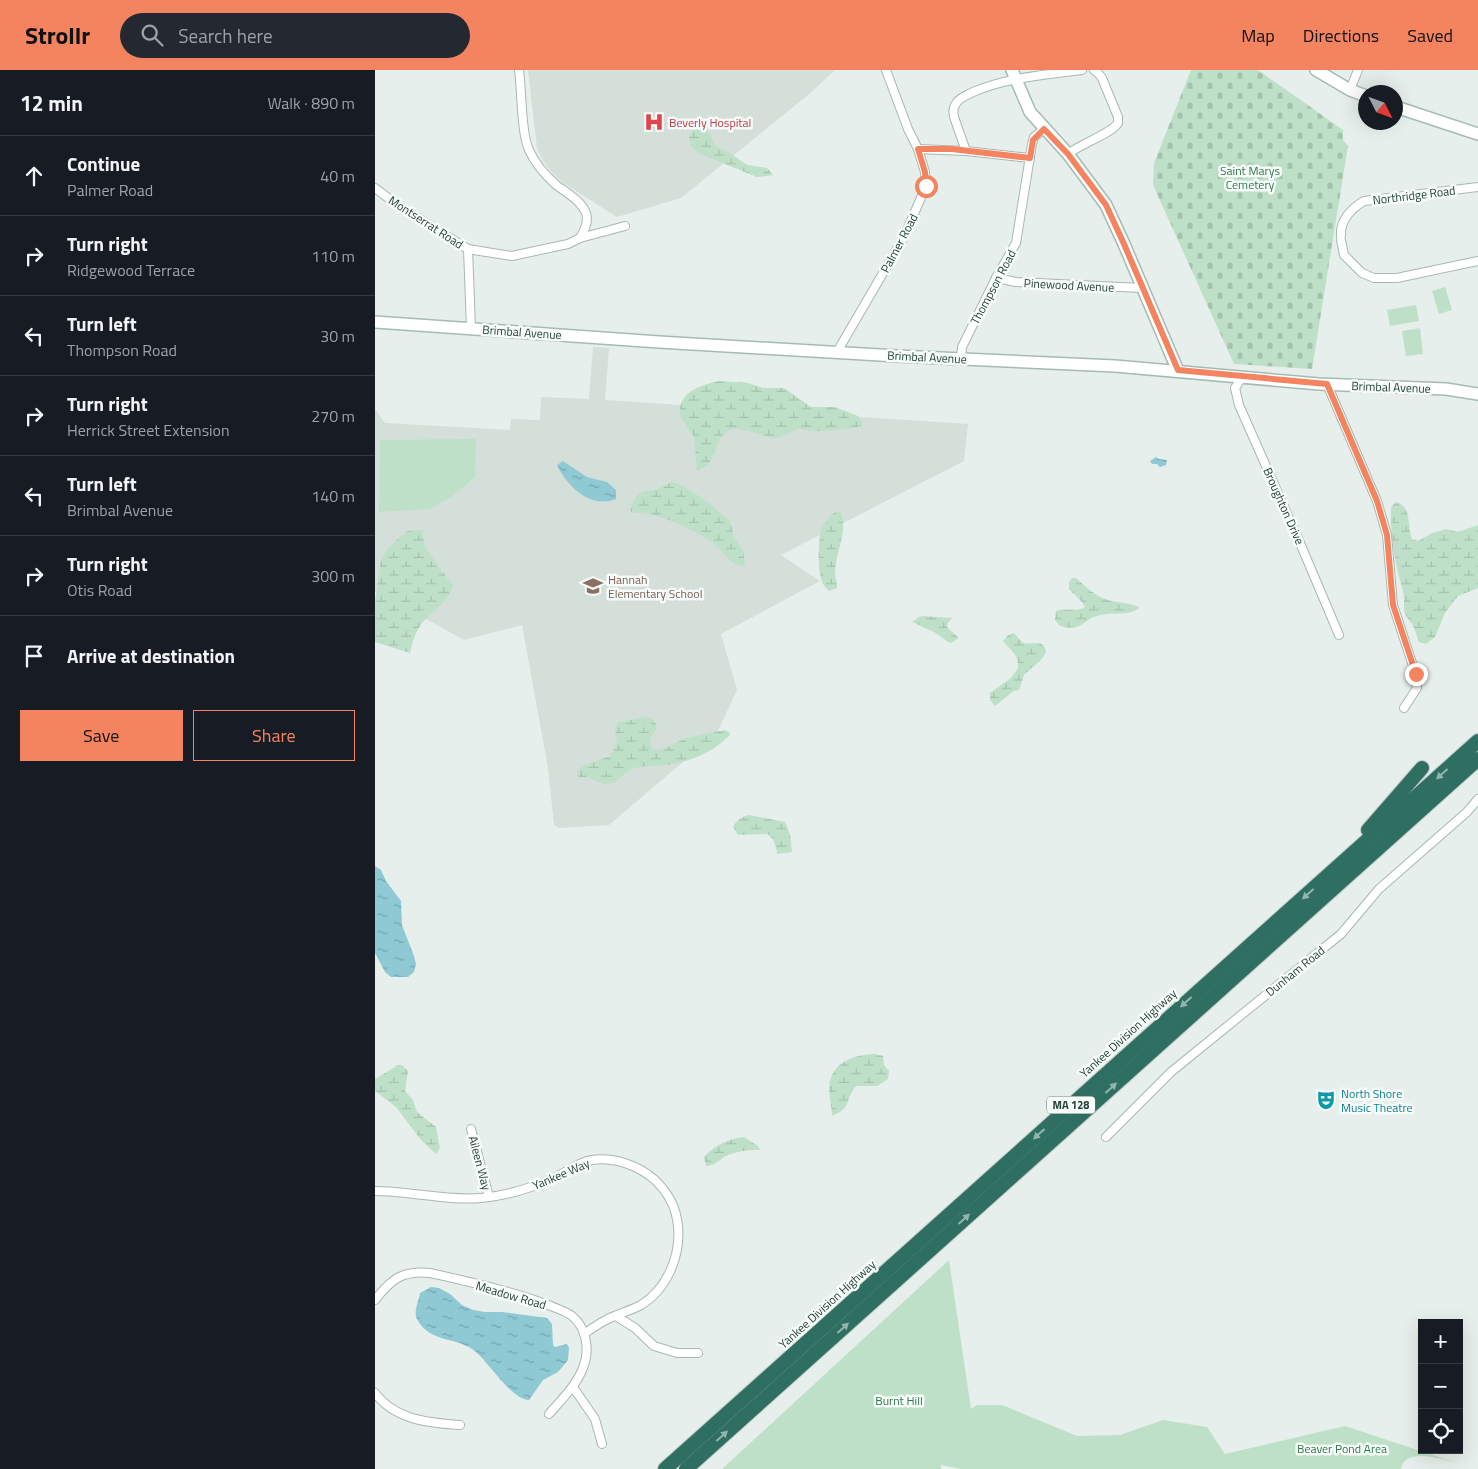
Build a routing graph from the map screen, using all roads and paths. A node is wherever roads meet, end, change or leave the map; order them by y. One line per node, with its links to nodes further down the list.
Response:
1 (519, 70): 20 (street)
2 (886, 70): 13 (street, Palmer Road)
3 (1082, 70): 7 (street)
4 (1094, 70): 15 (street)
5 (1316, 70): 8 (main road)
6 (1358, 70): 8 (street)
7 (1013, 74): 11 (main road); 14 (street)
8 (1351, 90): 9 (main road)
9 (1358, 93)
10 (1403, 110): 12 (main road)
11 (1044, 129): 15 (main road); 16 (street, Thompson Road)
12 (1478, 134)
13 (918, 149): 14 (street); 27 (street, Palmer Road)
14 (966, 151): 16 (street)
15 (1068, 154): 24 (main road)
16 (1030, 158): 23 (street, Thompson Road)
17 (1478, 187): 22 (street, Northridge Road)
18 (375, 188): 21 (street, Montserrat Road)
19 (625, 226): 20 (street, Montserrat Road)
20 (580, 238): 21 (street, Montserrat Road)
21 (468, 249): 26 (street)
22 (1478, 261)
23 (996, 278): 24 (street, Pinewood Avenue); 28 (street, Thompson Road)
24 (1142, 288): 29 (main road)
25 (375, 322): 26 (main road, Brimbal Avenue)
26 (471, 328): 27 (main road, Brimbal Avenue)
27 (837, 352): 28 (main road, Brimbal Avenue)
28 (961, 358): 29 (main road, Brimbal Avenue)
29 (1178, 370): 30 (main road, Brimbal Avenue)
30 (1242, 377): 31 (main road, Brimbal Avenue); 33 (street, Broughton Drive)
31 (1327, 384): 32 (main road, Brimbal Avenue); 34 (street)
32 (1478, 394)
33 (1339, 635)
34 (1403, 708)
35 (1478, 741): 39 (highway, Yankee Division Highway / MA 128, one-way to 39)
36 (1478, 759): 54 (highway, MA 128, one-way to 36)
37 (1422, 768): 39 (highway)
38 (1478, 799): 41 (street, Dunham Road)
39 (1329, 874): 53 (highway, Yankee Division Highway / MA 128, one-way to 53)
40 (471, 1129): 43 (street, Aileen Way)
41 (1106, 1137)
42 (375, 1191): 43 (street, Yankee Way)
43 (489, 1197): 45 (street, Yankee Way)
44 (375, 1300): 46 (street, Meadow Road)
45 (615, 1316): 46 (street, Yankee Way); 47 (street)
46 (584, 1334): 48 (street)
47 (697, 1353)
48 (573, 1387): 50 (street); 52 (street)
49 (375, 1393): 51 (street)
50 (549, 1414)
51 (460, 1425)
52 (603, 1444)
53 (665, 1469)
54 (686, 1469)

